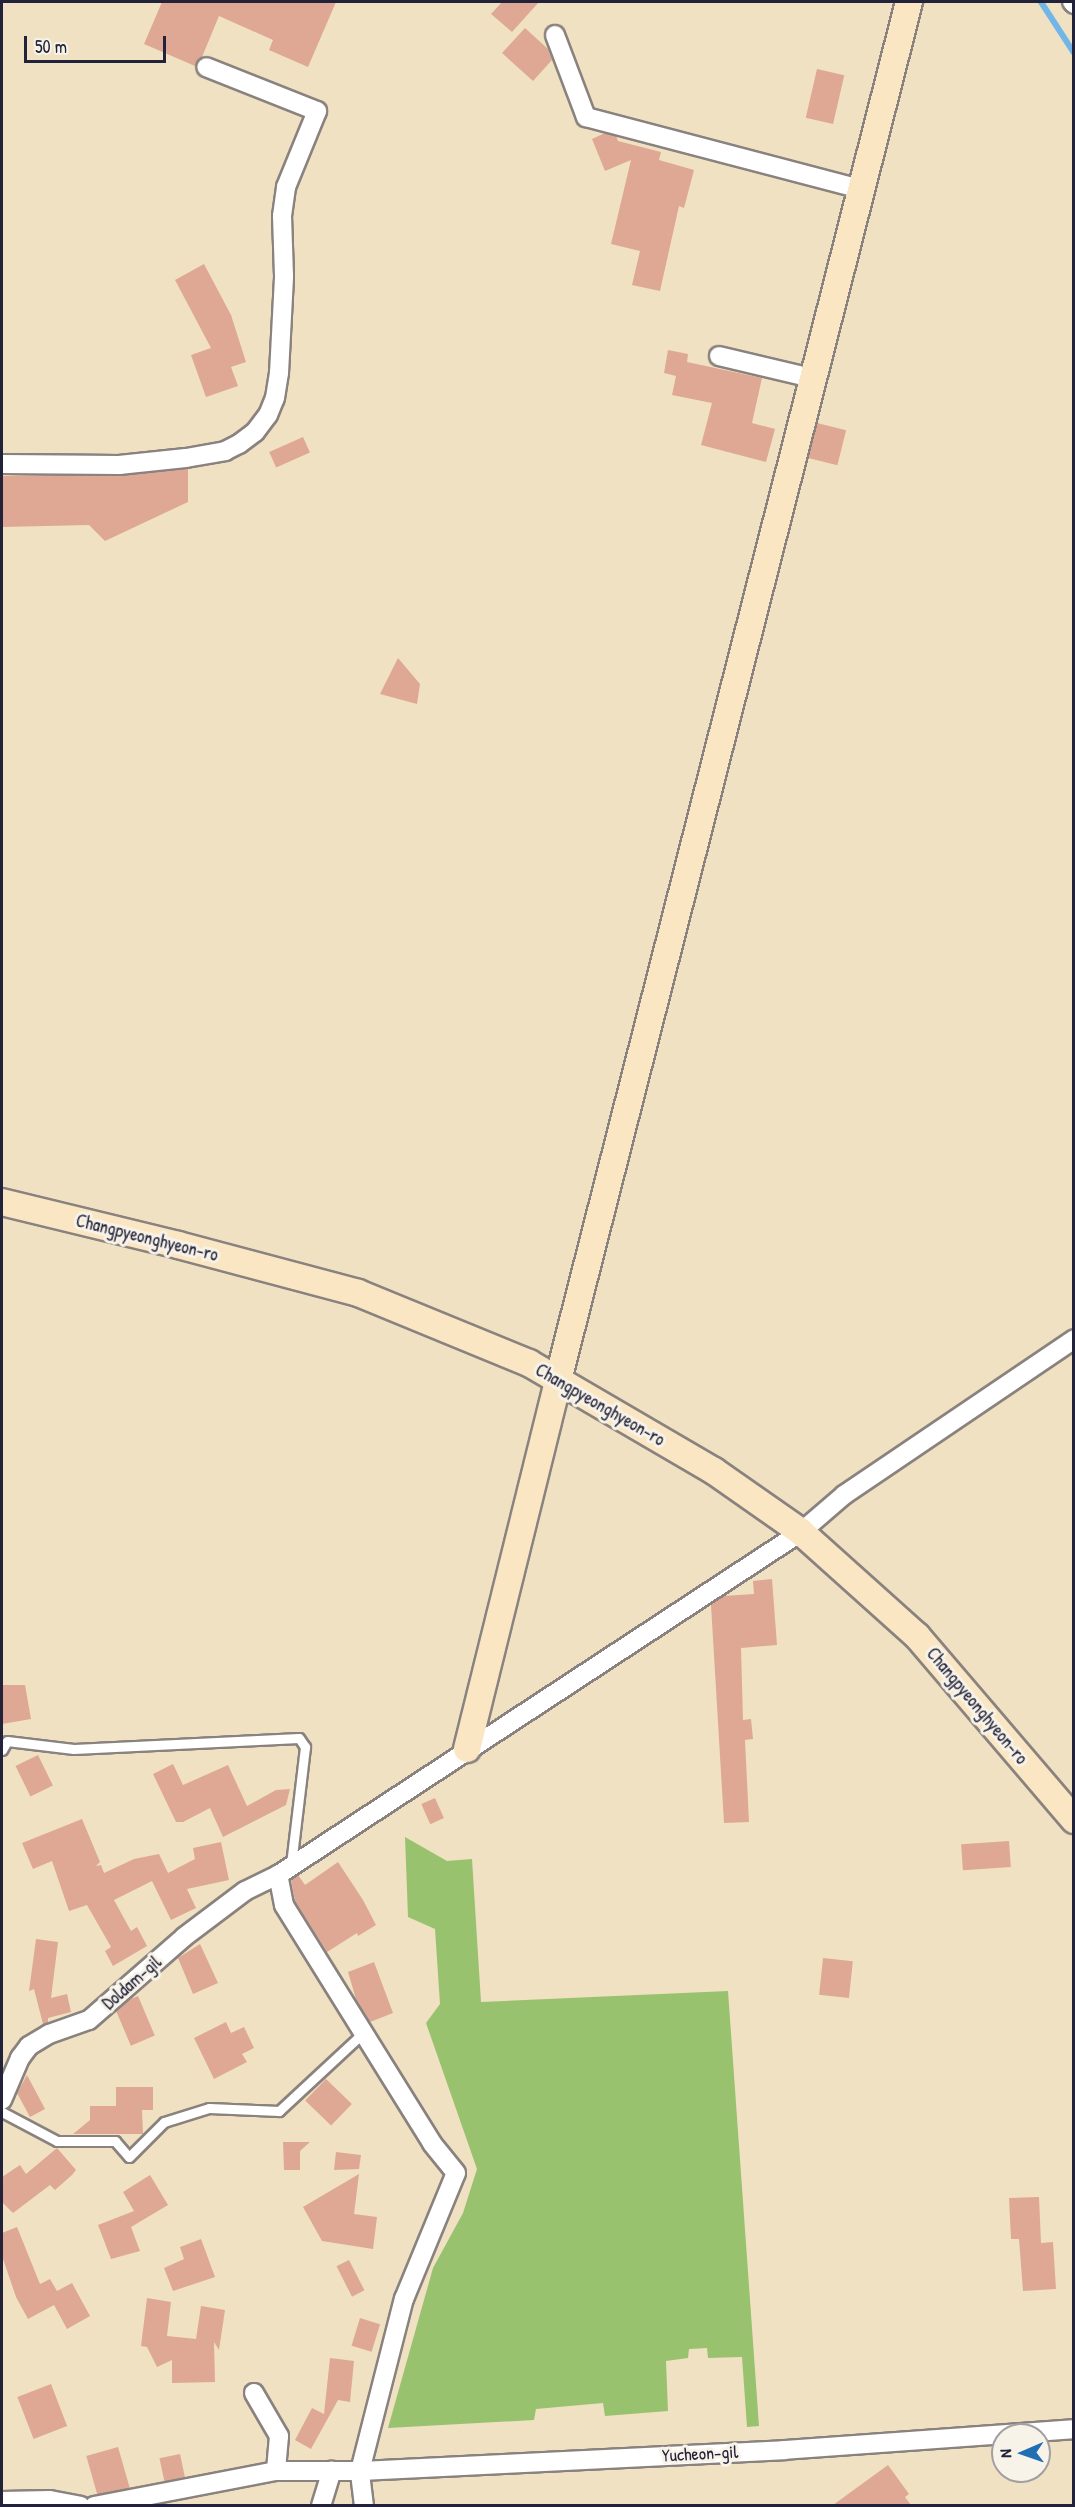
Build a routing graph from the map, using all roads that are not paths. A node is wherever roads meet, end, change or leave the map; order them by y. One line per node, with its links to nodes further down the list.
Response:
1 (909, 2): 4 (street)
2 (555, 35): 4 (street)
3 (206, 67): 7 (street)
4 (861, 189): 6 (street)
5 (719, 356): 6 (street)
6 (812, 378): 10 (street)
7 (2, 464)
8 (2, 1202): 10 (street, Changpyeonghyeon-ro)
9 (1074, 1339): 11 (street, Doldam-gil)
10 (558, 1380): 11 (street, Changpyeonghyeon-ro); 12 (street)
11 (801, 1532): 12 (street, Doldam-gil); 14 (street, Changpyeonghyeon-ro)
12 (467, 1749): 15 (street, Doldam-gil)
13 (2, 1750): 15 (lane)
14 (1074, 1820)
15 (285, 1871): 16 (street); 17 (street, Doldam-gil)
16 (364, 2032): 18 (lane); 23 (street)
17 (2, 2100)
18 (2, 2112)
19 (254, 2393): 21 (street)
20 (1074, 2430): 23 (street, Yucheon-gil)
21 (276, 2471): 22 (street, Yucheon-gil); 26 (street, Yucheon-gil)
22 (333, 2471): 23 (street, Yucheon-gil); 27 (street)
23 (360, 2471): 28 (street)
24 (2, 2500): 25 (street)
25 (80, 2505)
26 (94, 2505)
27 (321, 2505)
28 (364, 2505)

